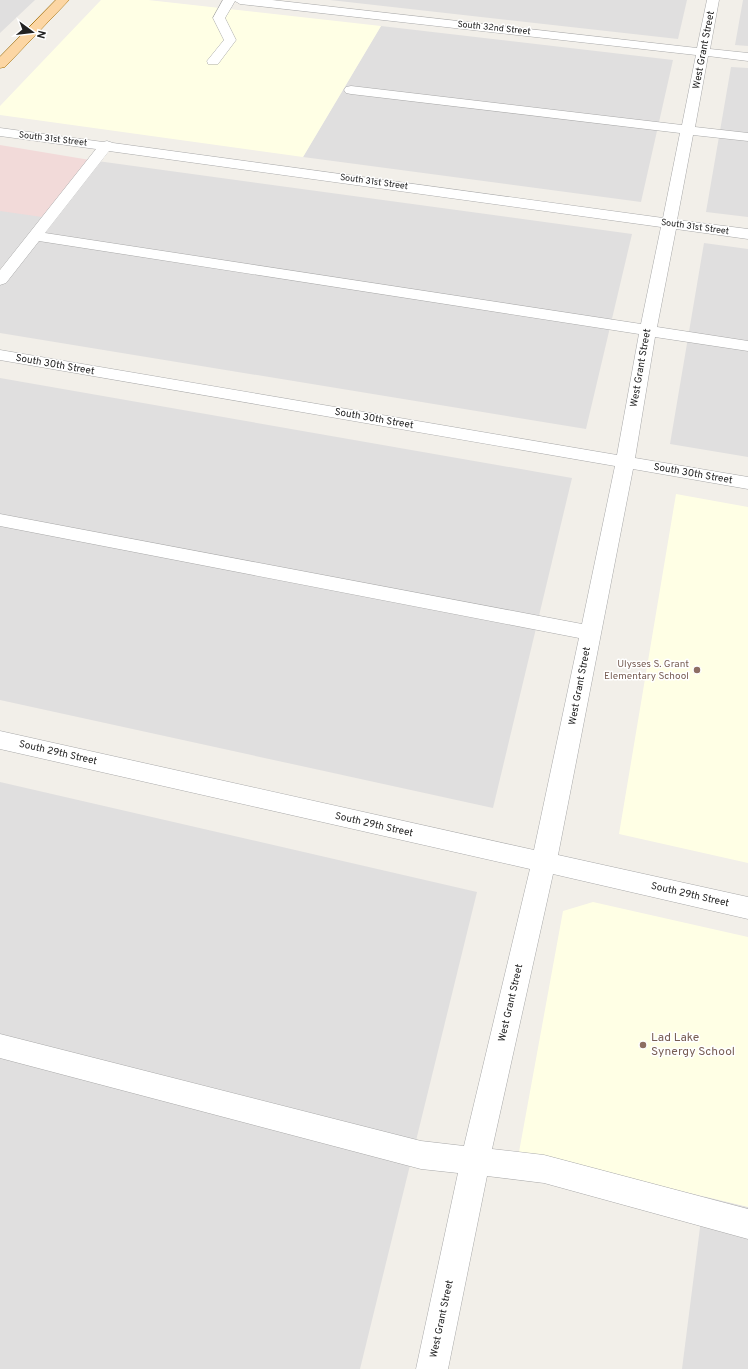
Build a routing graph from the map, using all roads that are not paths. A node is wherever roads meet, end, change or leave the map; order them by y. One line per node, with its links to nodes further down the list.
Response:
1 (63, 0): 8 (main road)
2 (229, 0): 7 (street)
3 (240, 0): 5 (street, South 32nd Street)
4 (714, 0): 5 (street, West Grant Street)
5 (702, 52): 6 (street, South 32nd Street); 10 (street, West Grant Street)
6 (748, 57)
7 (213, 61)
8 (0, 64)
9 (351, 90): 10 (street)
10 (688, 130): 12 (street); 14 (street, West Grant Street)
11 (0, 132): 13 (street, South 31st Street)
12 (748, 137)
13 (107, 145): 14 (street, South 31st Street); 16 (street)
14 (670, 224): 15 (street, South 31st Street); 18 (street, West Grant Street)
15 (748, 234)
16 (37, 236): 17 (street); 18 (street)
17 (0, 280)
18 (648, 331): 19 (street); 21 (street, West Grant Street)
19 (748, 346)
20 (0, 355): 21 (street, South 30th Street)
21 (625, 462): 22 (street, South 30th Street); 24 (street, West Grant Street)
22 (748, 483)
23 (0, 520): 24 (street)
24 (591, 633): 26 (street, West Grant Street)
25 (0, 740): 26 (street, South 29th Street)
26 (543, 862): 27 (street, South 29th Street); 29 (street, West Grant Street)
27 (748, 908)
28 (0, 1046): 29 (street)
29 (475, 1162): 30 (street); 31 (street, West Grant Street)
30 (748, 1224)
31 (432, 1369)

